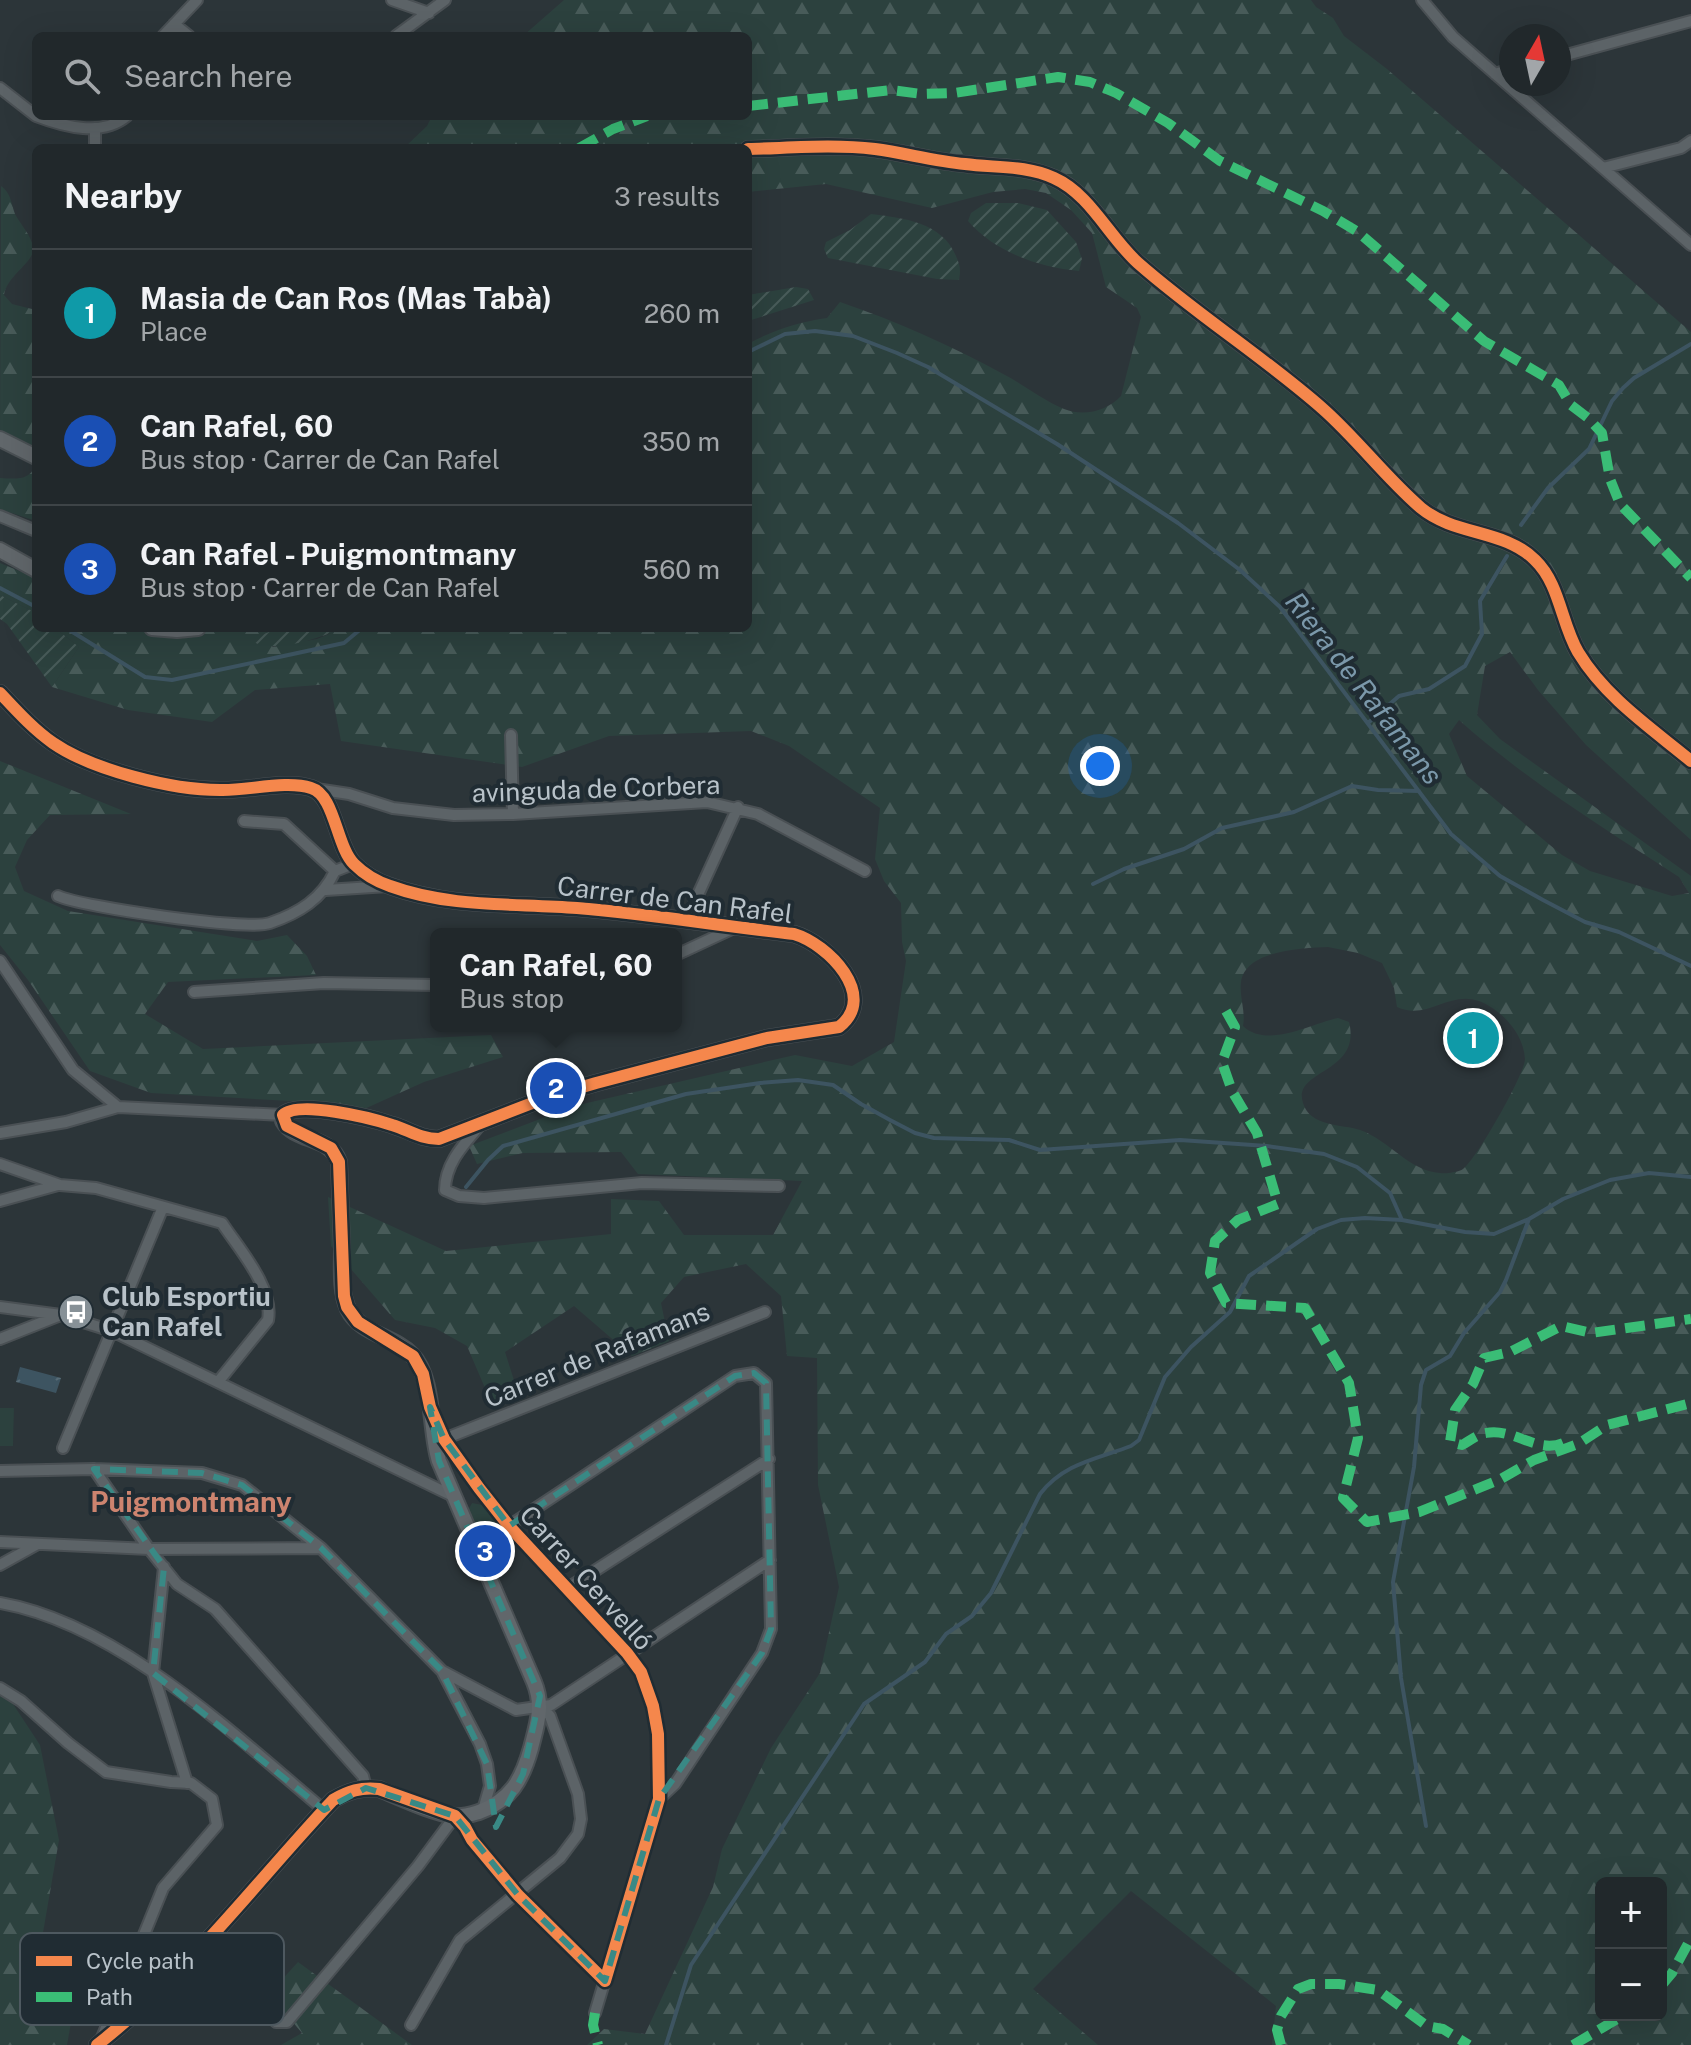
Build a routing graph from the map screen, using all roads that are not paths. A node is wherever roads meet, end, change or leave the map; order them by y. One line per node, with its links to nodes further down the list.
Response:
1 (197, 0): 7 (street)
2 (392, 0): 5 (street)
3 (445, 0): 5 (street)
4 (1422, 0): 13 (street)
5 (429, 13): 10 (street)
6 (1691, 21): 11 (street)
7 (174, 24): 8 (street); 9 (street)
8 (167, 32)
9 (184, 32)
10 (402, 32)
11 (1571, 54)
12 (1499, 73): 13 (street)
13 (1495, 74): 22 (street)
14 (0, 88): 15 (street)
15 (32, 113)
16 (51, 120): 18 (street)
17 (121, 120): 18 (street)
18 (95, 128): 20 (street)
19 (1691, 141): 22 (street)
20 (95, 144)
21 (752, 149): 32 (street)
22 (1603, 168): 23 (street)
23 (1691, 245)
24 (0, 439): 25 (street)
25 (32, 455)
26 (0, 516): 27 (street)
27 (32, 529)
28 (0, 550): 29 (street)
29 (32, 568)
30 (0, 693): 33 (street)
31 (511, 735): 35 (street)
32 (1691, 761)
33 (316, 789): 35 (street, avinguda de Corbera); 37 (street)
34 (738, 807): 35 (street, avinguda de Corbera); 39 (street, avinguda de Corbera); 43 (street)
35 (513, 814)
36 (244, 821): 38 (street)
37 (353, 864): 38 (street); 40 (street, Carrer de Can Rafel)
38 (335, 871): 41 (street)
39 (865, 871)
40 (389, 886): 41 (street); 43 (street, Carrer de Can Rafel)
41 (326, 890): 42 (street)
42 (58, 896)
43 (686, 921): 44 (street, Carrer de Can Rafel)
44 (734, 928): 45 (street); 51 (street, Carrer de Can Rafel)
45 (682, 952)
46 (0, 961): 49 (street)
47 (430, 985): 48 (street)
48 (194, 992)
49 (118, 1107): 50 (street); 52 (street)
50 (283, 1115): 51 (street, Carrer de Can Rafel); 64 (street)
51 (482, 1122): 55 (street)
52 (0, 1133)
53 (0, 1164): 54 (street)
54 (60, 1185): 56 (street); 57 (street)
55 (779, 1186)
56 (0, 1201)
57 (163, 1207): 61 (street); 63 (street)
58 (0, 1307): 60 (street)
59 (765, 1312): 65 (street, Carrer de Rafamans)
60 (61, 1315): 61 (street); 62 (street)
61 (112, 1331): 63 (street); 66 (street)
62 (0, 1339)
63 (218, 1382): 70 (street)
64 (430, 1407): 65 (street, Carrer Cervelló); 70 (street)
65 (444, 1439): 71 (street, Carrer Cervelló)
66 (63, 1448)
67 (769, 1459): 71 (street); 76 (street); 79 (street)
68 (94, 1469): 69 (street); 74 (street); 75 (street)
69 (0, 1471)
70 (455, 1497): 85 (street)
71 (509, 1526): 79 (street, Carrer Cervelló)
72 (0, 1542): 73 (street)
73 (39, 1543): 75 (street); 77 (street)
74 (321, 1548): 75 (street); 82 (street)
75 (149, 1549): 78 (street)
76 (770, 1560): 81 (street); 88 (street)
77 (0, 1565)
78 (164, 1567): 83 (street); 87 (street)
79 (568, 1588): 81 (street, Carrer Cervelló)
80 (0, 1603): 83 (street)
81 (627, 1653): 85 (street); 88 (street, Carrer Cervelló)
82 (442, 1671): 85 (street); 90 (street)
83 (153, 1673): 86 (street); 89 (street)
84 (0, 1688): 86 (street)
85 (541, 1706): 90 (street); 92 (street)
86 (187, 1783): 93 (street)
87 (366, 1788): 89 (street); 91 (street)
88 (659, 1799): 95 (street, Carrer Cervelló)
89 (324, 1810): 94 (street)
90 (483, 1810): 91 (street)
91 (455, 1816): 92 (street); 97 (street)
92 (518, 1895): 95 (street); 100 (street)
93 (145, 1933)
94 (214, 1933)
95 (605, 1981): 96 (street, Carrer Cervelló)
96 (595, 2013)
97 (284, 2022)
98 (107, 2025): 101 (street)
99 (121, 2025): 101 (street)
100 (411, 2025)
101 (99, 2044)

